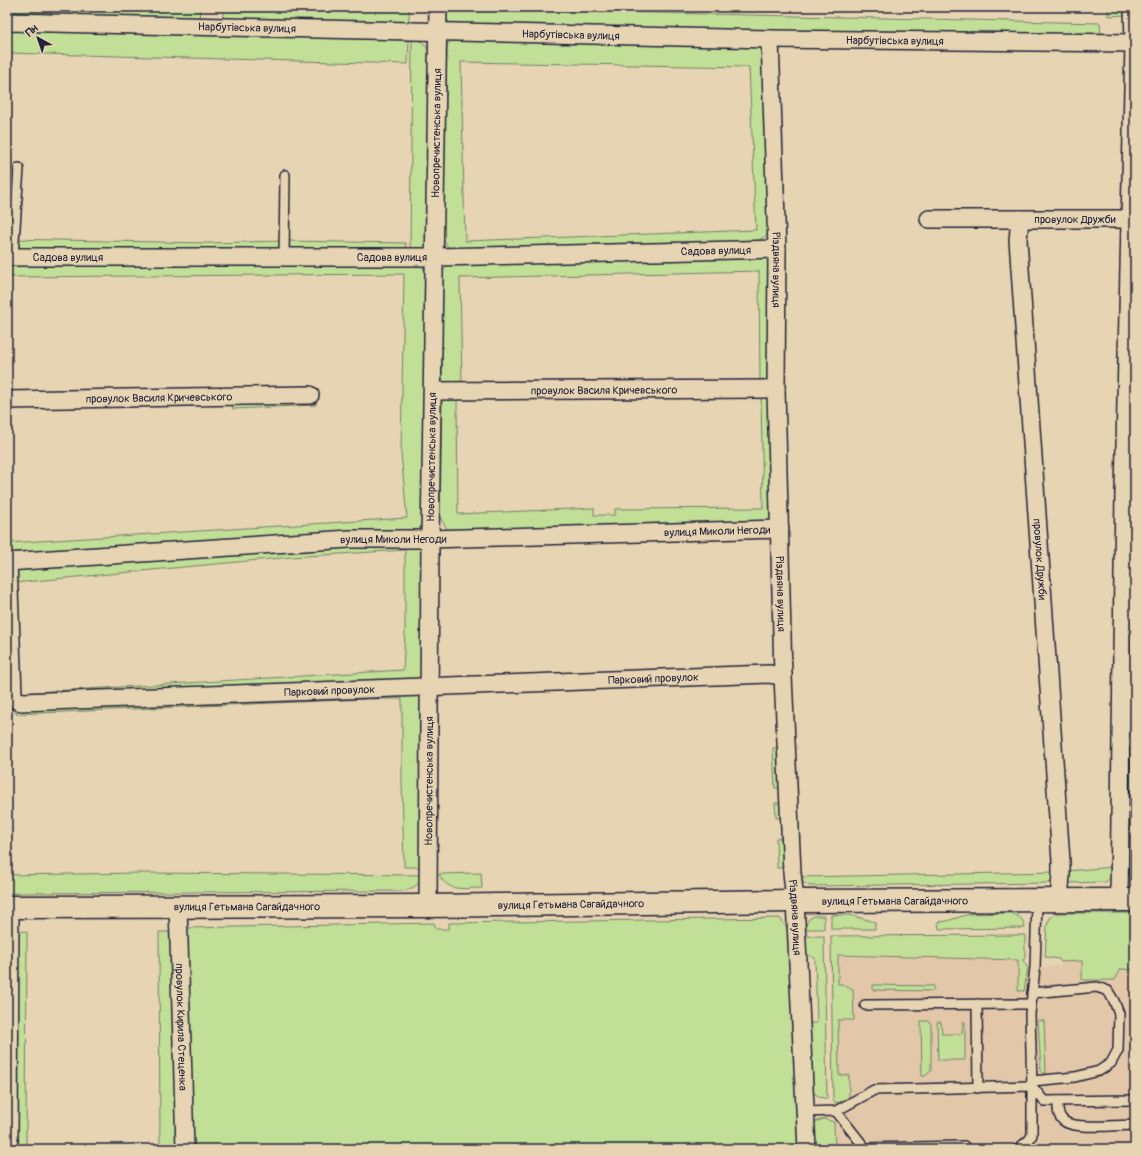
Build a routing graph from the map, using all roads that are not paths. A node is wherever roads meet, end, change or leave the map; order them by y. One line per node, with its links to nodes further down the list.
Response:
1 (438, 7): 4 (street, Новопречистенська вулиця)
2 (1133, 7): 6 (street)
3 (7, 22): 4 (street, Нарбутівська вулиця)
4 (437, 32): 5 (street, Нарбутівська вулиця); 14 (street, Новопречистенська вулиця)
5 (770, 39): 6 (street, Нарбутівська вулиця); 12 (street, Різдвяна вулиця)
6 (1135, 43): 11 (street)
7 (19, 168): 13 (lane)
8 (285, 175): 15 (lane)
9 (929, 219): 10 (street, провулок Дружби)
10 (1020, 219): 11 (street, провулок Дружби); 30 (street, провулок Дружби)
11 (1131, 223): 16 (street)
12 (777, 249): 14 (street, Садова вулиця); 17 (street, Різдвяна вулиця)
13 (10, 257): 15 (street, Садова вулиця)
14 (435, 257): 15 (street, Садова вулиця); 18 (street, Новопречистенська вулиця)
15 (284, 258)
16 (1131, 362): 21 (street)
17 (776, 389): 18 (street, провулок Василя Кричевського); 22 (street, Різдвяна вулиця)
18 (433, 391): 23 (street, Новопречистенська вулиця)
19 (310, 395): 20 (street, провулок Василя Кричевського)
20 (7, 400)
21 (1130, 491): 25 (street)
22 (780, 529): 23 (street, вулиця Миколи Негоди); 26 (street, Різдвяна вулиця)
23 (430, 539): 24 (street, вулиця Миколи Негоди); 27 (street, Новопречистенська вулиця)
24 (8, 562): 27 (street, Парковий провулок)
25 (1129, 614): 28 (street)
26 (783, 676): 27 (street, Парковий провулок); 32 (street, Різдвяна вулиця)
27 (430, 686): 34 (street, Новопречистенська вулиця)
28 (1128, 742): 31 (street)
29 (1037, 900): 30 (main road, вулиця Гетьмана Сагайдачного); 32 (main road, вулиця Гетьмана Сагайдачного); 36 (lane)
30 (1059, 900): 31 (main road, вулиця Гетьмана Сагайдачного)
31 (1127, 900)
32 (795, 901): 34 (main road, вулиця Гетьмана Сагайдачного); 45 (street, Різдвяна вулиця)
33 (178, 906): 34 (main road, вулиця Гетьмана Сагайдачного); 35 (main road, вулиця Гетьмана Сагайдачного); 49 (street, провулок Кирила Стеценка)
34 (428, 906)
35 (8, 907): 48 (street)
36 (1032, 993): 38 (lane); 40 (lane)
37 (976, 1004): 38 (lane); 39 (lane); 41 (lane)
38 (1031, 1004): 40 (lane)
39 (866, 1005)
40 (1032, 1084): 41 (lane); 43 (lane); 51 (lane)
41 (978, 1088): 44 (lane)
42 (1135, 1100): 43 (lane)
43 (1058, 1101): 46 (lane)
44 (836, 1111): 45 (lane); 47 (lane)
45 (805, 1112): 50 (street, Різдвяна вулиця)
46 (1135, 1125)
47 (964, 1146)
48 (9, 1149)
49 (185, 1149)
50 (807, 1149)
51 (1018, 1149)

